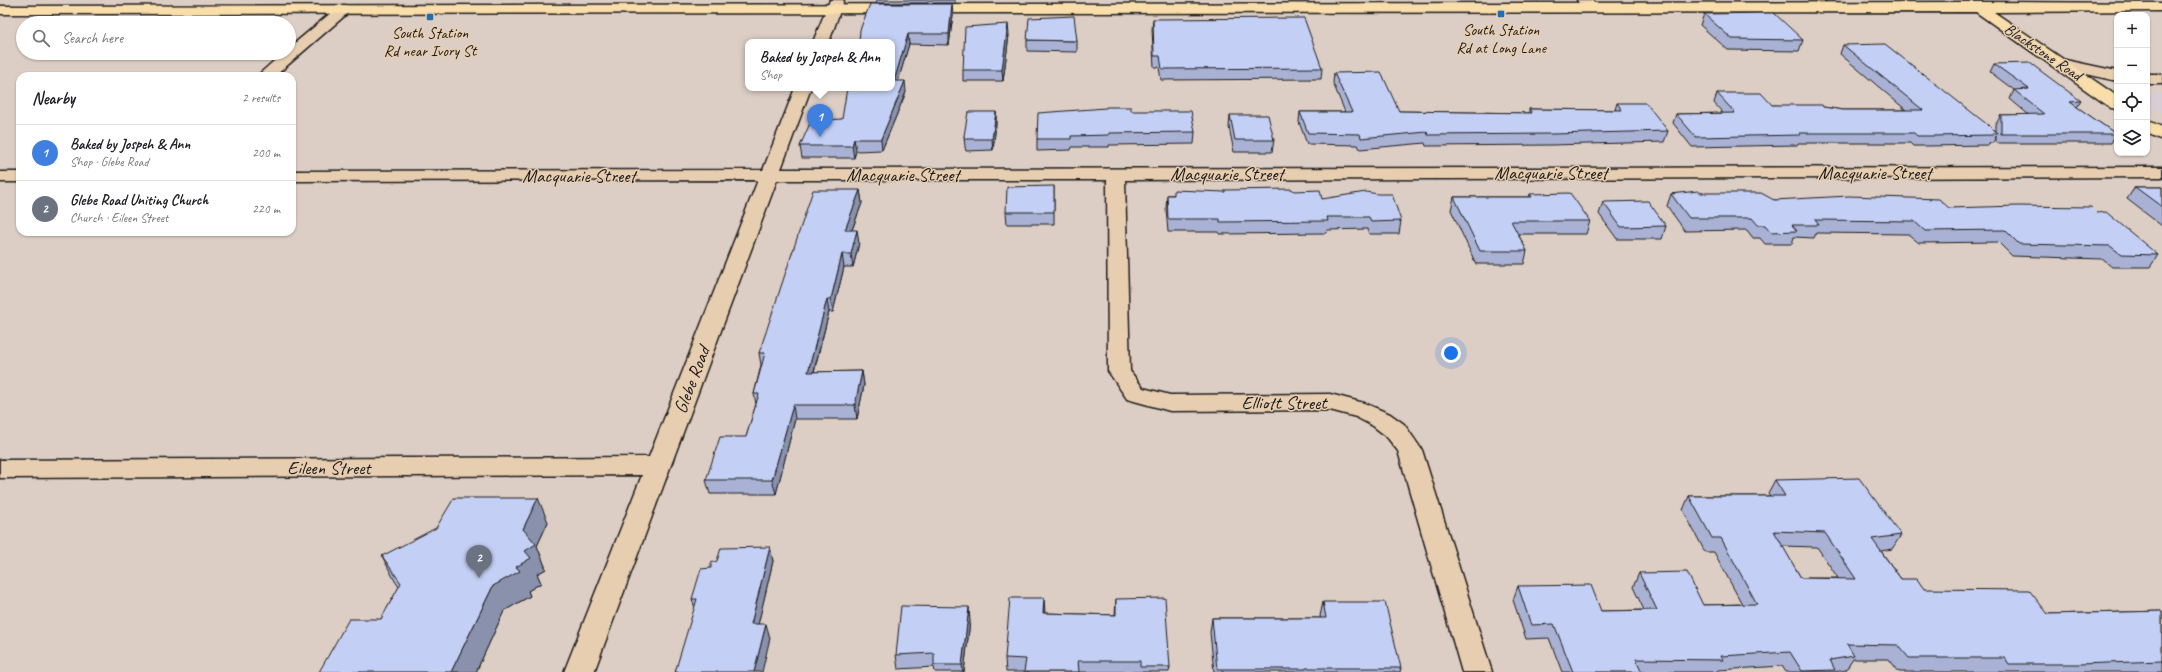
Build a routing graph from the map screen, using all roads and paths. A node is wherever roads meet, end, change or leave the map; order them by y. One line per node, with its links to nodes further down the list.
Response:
1 (2026, 0): 5 (main road)
2 (1587, 3): 3 (main road); 4 (main road)
3 (836, 4): 7 (main road); 9 (street)
4 (1973, 4): 5 (main road); 12 (main road, Blackstone Road)
5 (2059, 7): 6 (main road)
6 (2162, 7)
7 (344, 9): 8 (main road); 10 (street)
8 (0, 10)
9 (822, 39)
10 (296, 50)
11 (284, 60): 13 (street)
12 (2061, 64): 14 (street); 19 (main road, Blackstone Road)
13 (270, 72)
14 (2114, 75)
15 (2150, 79): 16 (street)
16 (2162, 79)
17 (2114, 82): 19 (street)
18 (802, 91): 25 (street, Glebe Road)
19 (2099, 91): 20 (main road, Blackstone Road)
20 (2114, 102)
21 (2150, 127): 22 (main road)
22 (2162, 135)
23 (2162, 172): 24 (street, Macquarie Street)
24 (1116, 174): 25 (street, Macquarie Street); 32 (street, Elliott Street)
25 (770, 175): 27 (street, Macquarie Street); 29 (street, Glebe Road)
26 (16, 176): 28 (street)
27 (296, 176)
28 (0, 177)
29 (659, 466): 30 (street, Eileen Street); 31 (street, Glebe Road)
30 (0, 469)
31 (579, 672)
32 (1477, 672)

